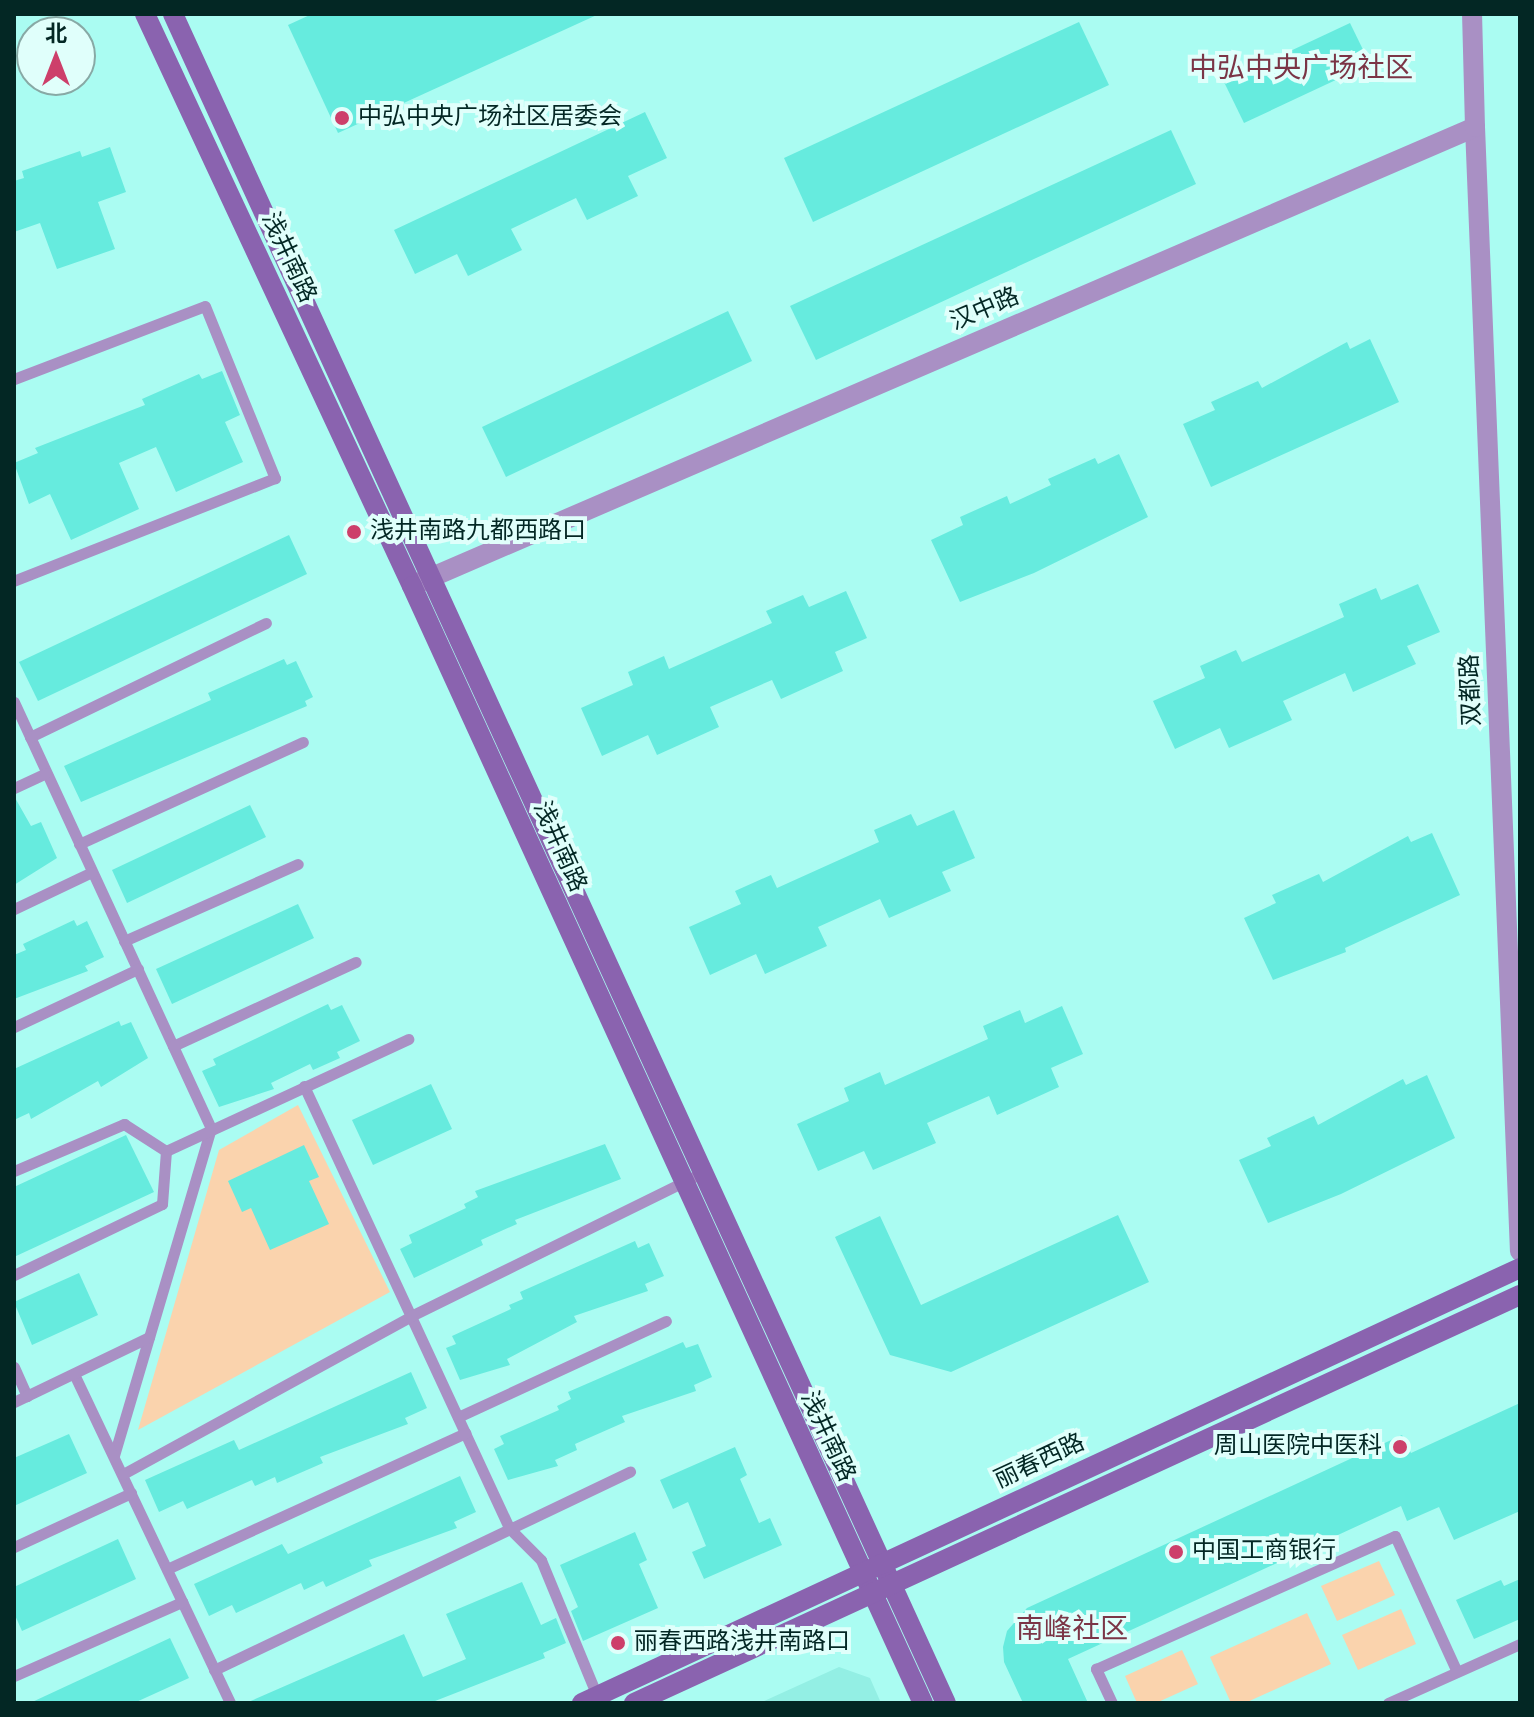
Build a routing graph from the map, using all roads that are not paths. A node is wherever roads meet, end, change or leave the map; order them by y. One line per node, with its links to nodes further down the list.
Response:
1 (145, 14): 8 (street, 浅井南路)
2 (173, 14): 6 (street, 浅井南路)
3 (1472, 14): 4 (street)
4 (1475, 127): 6 (street, 汉中路); 31 (street, 双都路)
5 (14, 379): 7 (lane)
6 (433, 577): 8 (street, 汉中路); 29 (street, 浅井南路)
7 (14, 581)
8 (412, 586): 30 (street, 浅井南路)
9 (266, 623): 11 (lane)
10 (14, 702): 11 (lane)
11 (30, 737): 13 (lane)
12 (303, 742): 15 (lane)
13 (46, 773): 14 (lane); 15 (lane)
14 (14, 788)
15 (79, 844): 17 (lane)
16 (298, 864): 19 (lane)
17 (92, 872): 18 (lane); 19 (lane)
18 (14, 909)
19 (124, 941): 21 (lane)
20 (356, 962): 24 (lane)
21 (138, 969): 22 (lane); 24 (lane)
22 (14, 1027)
23 (408, 1039): 25 (lane)
24 (173, 1046): 26 (lane)
25 (304, 1086): 26 (lane); 35 (lane)
26 (211, 1128): 27 (lane); 37 (lane)
27 (166, 1151): 28 (lane); 33 (lane)
28 (14, 1171)
29 (704, 1172): 30 (lane); 50 (street, 浅井南路)
30 (681, 1183): 35 (lane); 52 (street, 浅井南路)
31 (1520, 1251)
32 (1520, 1268): 50 (street, 丽春西路)
33 (14, 1275)
34 (1520, 1295): 53 (street, 丽春西路)
35 (411, 1316): 42 (lane); 46 (lane)
36 (666, 1321): 42 (lane)
37 (149, 1337): 39 (lane); 44 (lane)
38 (14, 1367): 40 (lane)
39 (74, 1374): 40 (lane); 44 (lane)
40 (27, 1396): 41 (lane)
41 (14, 1402)
42 (458, 1417): 43 (lane)
43 (465, 1433): 48 (lane); 51 (lane)
44 (114, 1455): 46 (lane)
45 (630, 1472): 48 (lane)
46 (123, 1474): 47 (lane)
47 (131, 1493): 49 (lane); 51 (lane)
48 (510, 1529): 57 (lane); 60 (lane)
49 (14, 1547)
50 (883, 1564): 52 (street, 丽春西路); 53 (street, 浅井南路)
51 (167, 1569): 55 (lane)
52 (862, 1573): 54 (street, 浅井南路); 60 (street, 丽春西路)
53 (893, 1584): 54 (street, 丽春西路); 64 (street, 浅井南路)
54 (871, 1594): 62 (street, 丽春西路); 63 (street, 浅井南路)
55 (182, 1602): 57 (lane); 59 (lane)
56 (1520, 1644): 58 (lane)
57 (214, 1670): 61 (lane)
58 (1457, 1672): 65 (lane); 66 (lane)
59 (14, 1676)
60 (590, 1700)
61 (230, 1703)
62 (634, 1703)
63 (923, 1703)
64 (946, 1703)
65 (1112, 1703)
66 (1388, 1703)

